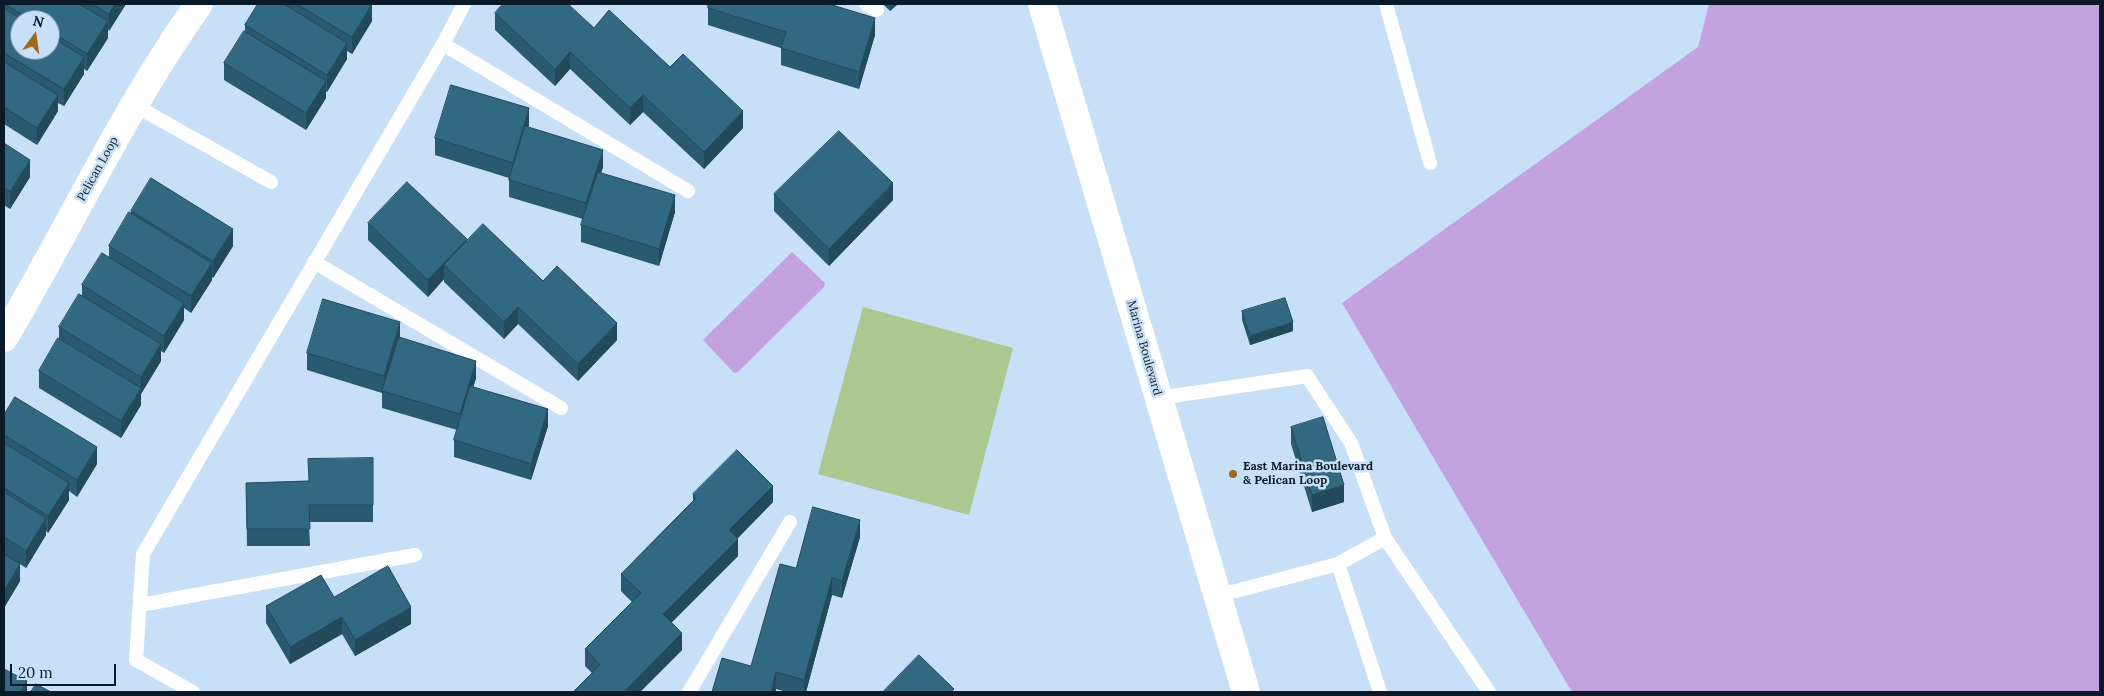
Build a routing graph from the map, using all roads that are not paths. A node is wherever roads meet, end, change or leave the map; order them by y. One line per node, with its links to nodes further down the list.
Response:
1 (198, 4): 6 (street, Pelican Loop)
2 (464, 4): 5 (lane)
3 (1042, 4): 12 (street, Marina Boulevard)
4 (1386, 4): 7 (lane)
5 (443, 44): 9 (lane); 10 (lane)
6 (134, 105): 8 (lane); 11 (street, Pelican Loop)
7 (1430, 163)
8 (271, 182)
9 (688, 191)
10 (314, 262): 13 (lane); 19 (lane)
11 (4, 338)
12 (1159, 398): 15 (lane); 18 (street, Marina Boulevard)
13 (561, 408)
14 (790, 522): 21 (lane)
15 (1386, 538): 17 (lane); 24 (lane)
16 (415, 555): 19 (lane)
17 (1338, 564): 18 (lane); 23 (lane)
18 (1218, 596): 22 (street, Marina Boulevard)
19 (140, 605): 20 (lane)
20 (193, 692)
21 (688, 692)
22 (1246, 692)
23 (1380, 692)
24 (1488, 692)

